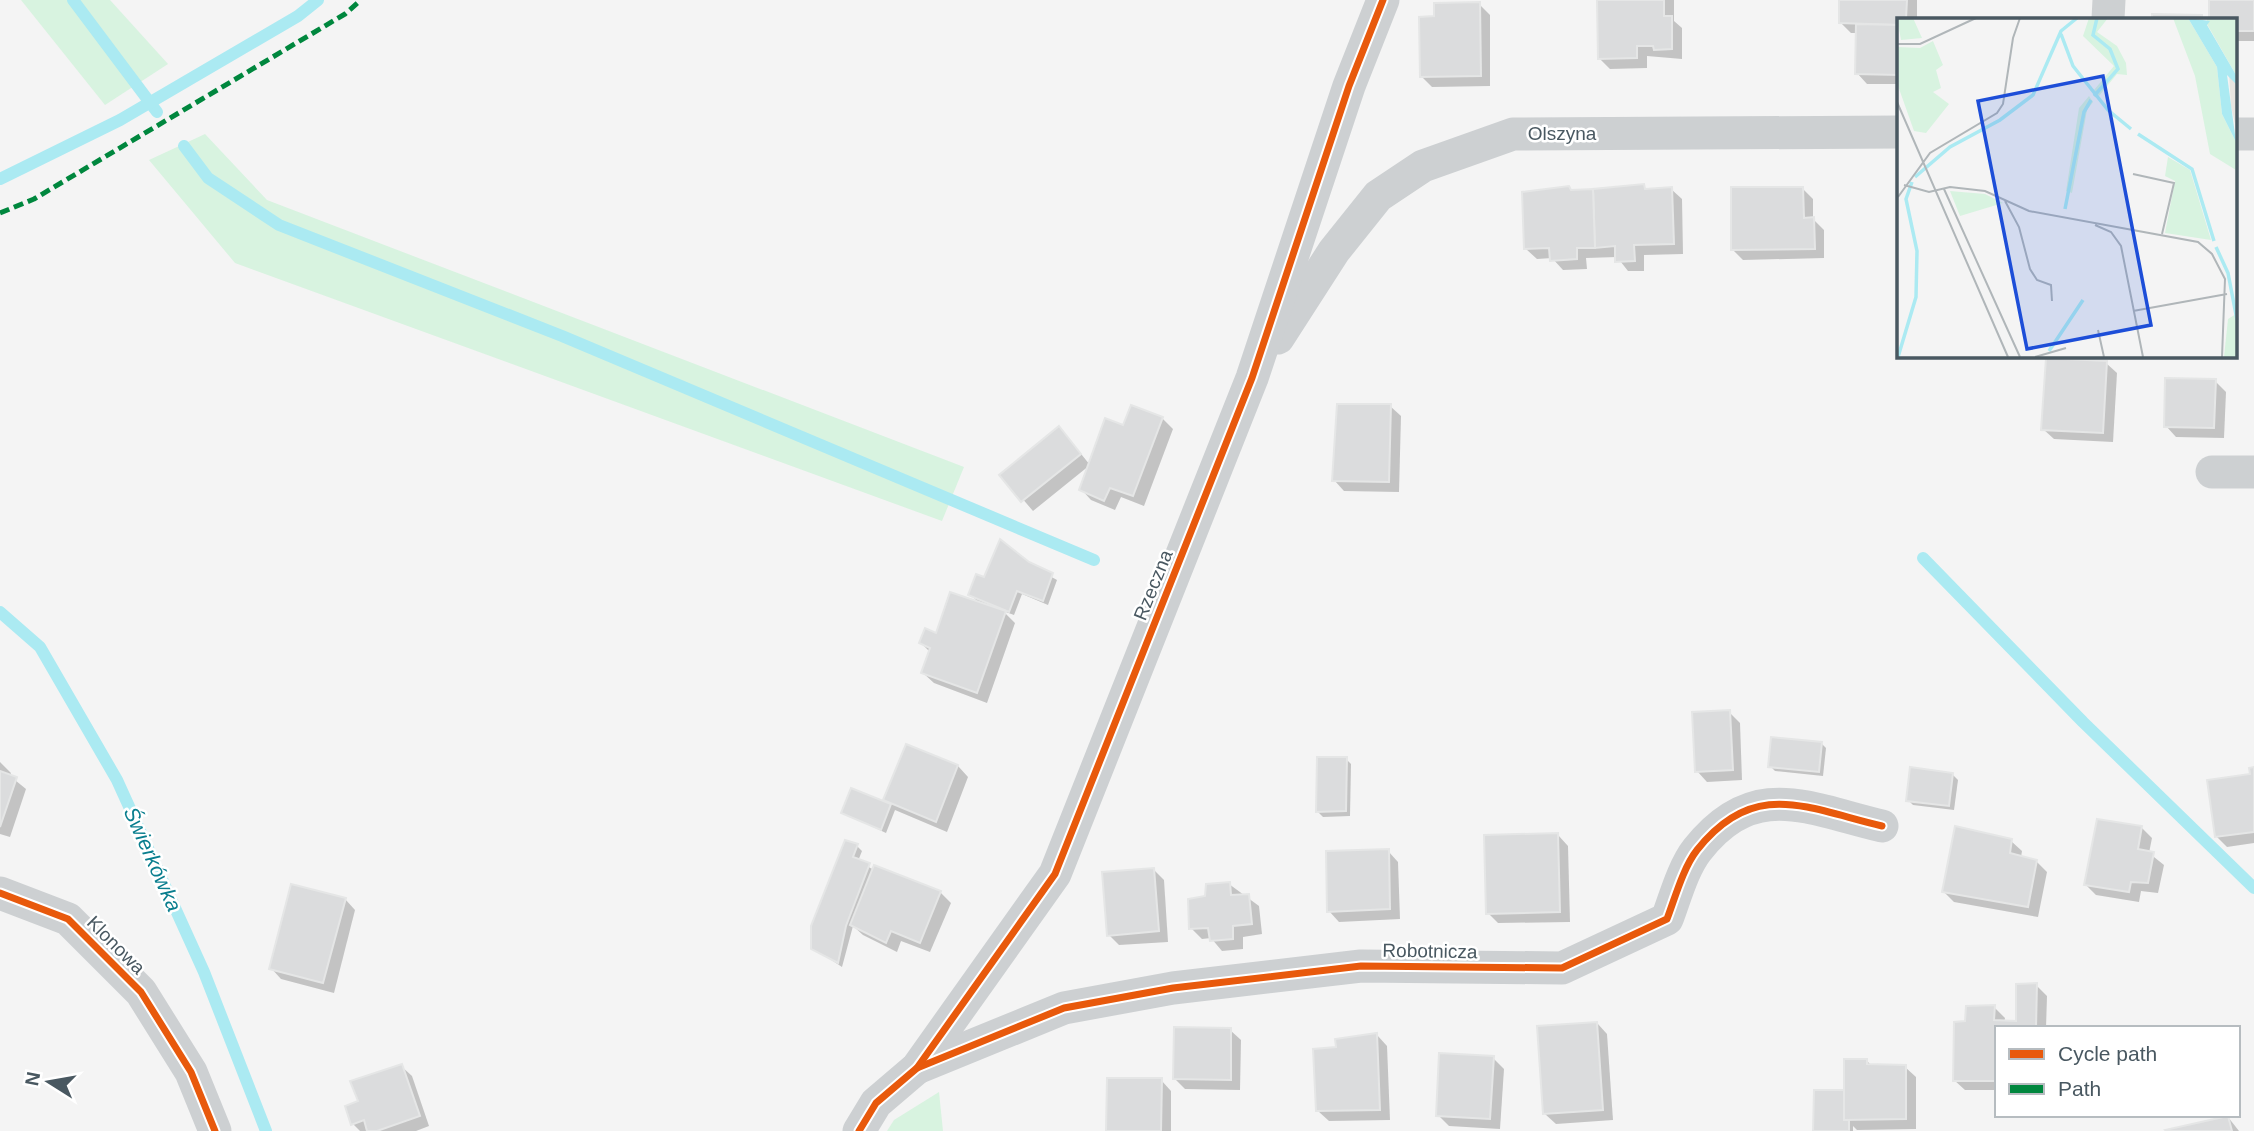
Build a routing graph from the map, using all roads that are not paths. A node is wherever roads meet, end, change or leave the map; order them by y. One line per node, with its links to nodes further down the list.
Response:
1 (1383, 0): 7 (street, Rzeczna)
2 (2109, 0): 3 (street)
3 (2108, 18)
4 (1897, 132): 7 (street, Olszyna)
5 (2236, 134): 6 (street)
6 (2254, 134)
7 (1252, 378): 12 (street, Rzeczna)
8 (2212, 472): 9 (street)
9 (2254, 472)
10 (1882, 826): 12 (street, Robotnicza)
11 (0, 893): 13 (street, Klonowa)
12 (917, 1068): 14 (street, Rzeczna)
13 (215, 1131)
14 (859, 1131)

